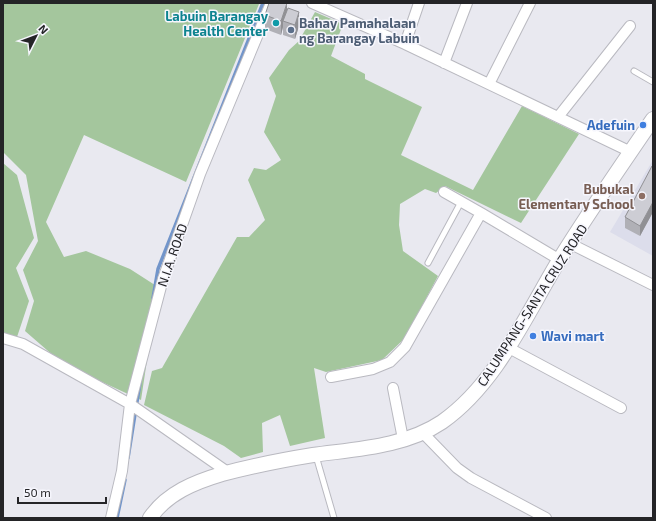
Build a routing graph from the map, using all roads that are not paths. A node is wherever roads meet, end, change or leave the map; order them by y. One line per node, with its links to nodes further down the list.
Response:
1 (271, 3): 26 (street, N.I.A. ROAD)
2 (312, 3): 7 (street)
3 (419, 3): 7 (street)
4 (467, 3): 8 (street)
5 (530, 3): 11 (street)
6 (630, 26): 12 (street)
7 (405, 44): 8 (street)
8 (444, 63): 11 (street)
9 (634, 71): 10 (lane)
10 (653, 82)
11 (488, 84): 12 (street)
12 (558, 117): 14 (street)
13 (653, 119): 14 (main road, CALUMPANG-SANTA CRUZ ROAD)
14 (631, 152): 18 (main road, CALUMPANG-SANTA CRUZ ROAD)
15 (444, 192): 16 (street)
16 (461, 202): 17 (street); 20 (lane)
17 (481, 213): 19 (street); 24 (street)
18 (571, 244): 19 (main road, CALUMPANG-SANTA CRUZ ROAD); 21 (street)
19 (560, 260): 23 (main road, CALUMPANG-SANTA CRUZ ROAD)
20 (428, 263)
21 (653, 286)
22 (3, 338): 26 (street)
23 (507, 347): 27 (street); 28 (main road, CALUMPANG-SANTA CRUZ ROAD)
24 (332, 377)
25 (393, 388): 29 (street)
26 (130, 404): 31 (street); 32 (street, N.I.A. ROAD)
27 (621, 408)
28 (422, 432): 29 (main road, CALUMPANG-SANTA CRUZ ROAD); 35 (street)
29 (403, 439): 30 (main road, CALUMPANG-SANTA CRUZ ROAD)
30 (315, 455): 31 (main road, CALUMPANG-SANTA CRUZ ROAD); 34 (lane)
31 (229, 472): 33 (main road, CALUMPANG-SANTA CRUZ ROAD)
32 (111, 518)
33 (150, 518)
34 (334, 518)
35 (546, 518)

